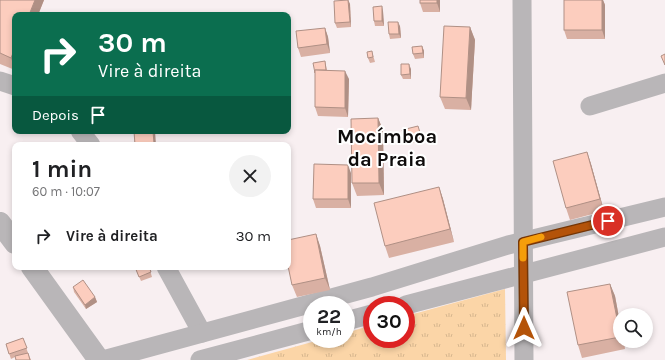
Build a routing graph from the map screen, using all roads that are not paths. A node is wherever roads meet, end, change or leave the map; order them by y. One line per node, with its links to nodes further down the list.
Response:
1 (522, 0): 12 (street)
2 (0, 81): 4 (street)
3 (665, 83): 5 (street)
4 (12, 85)
5 (590, 106)
6 (82, 134): 7 (street)
7 (89, 142)
8 (665, 207): 12 (street)
9 (0, 223): 11 (street)
10 (665, 237): 15 (street)
11 (12, 239)
12 (523, 242): 15 (street); 18 (street)
13 (34, 270): 19 (street)
14 (168, 270): 18 (street)
15 (524, 274): 16 (street); 22 (street)
16 (415, 303)
17 (303, 332): 21 (street)
18 (202, 333): 20 (street)
19 (99, 360)
20 (103, 360)
21 (200, 360)
22 (524, 360)

